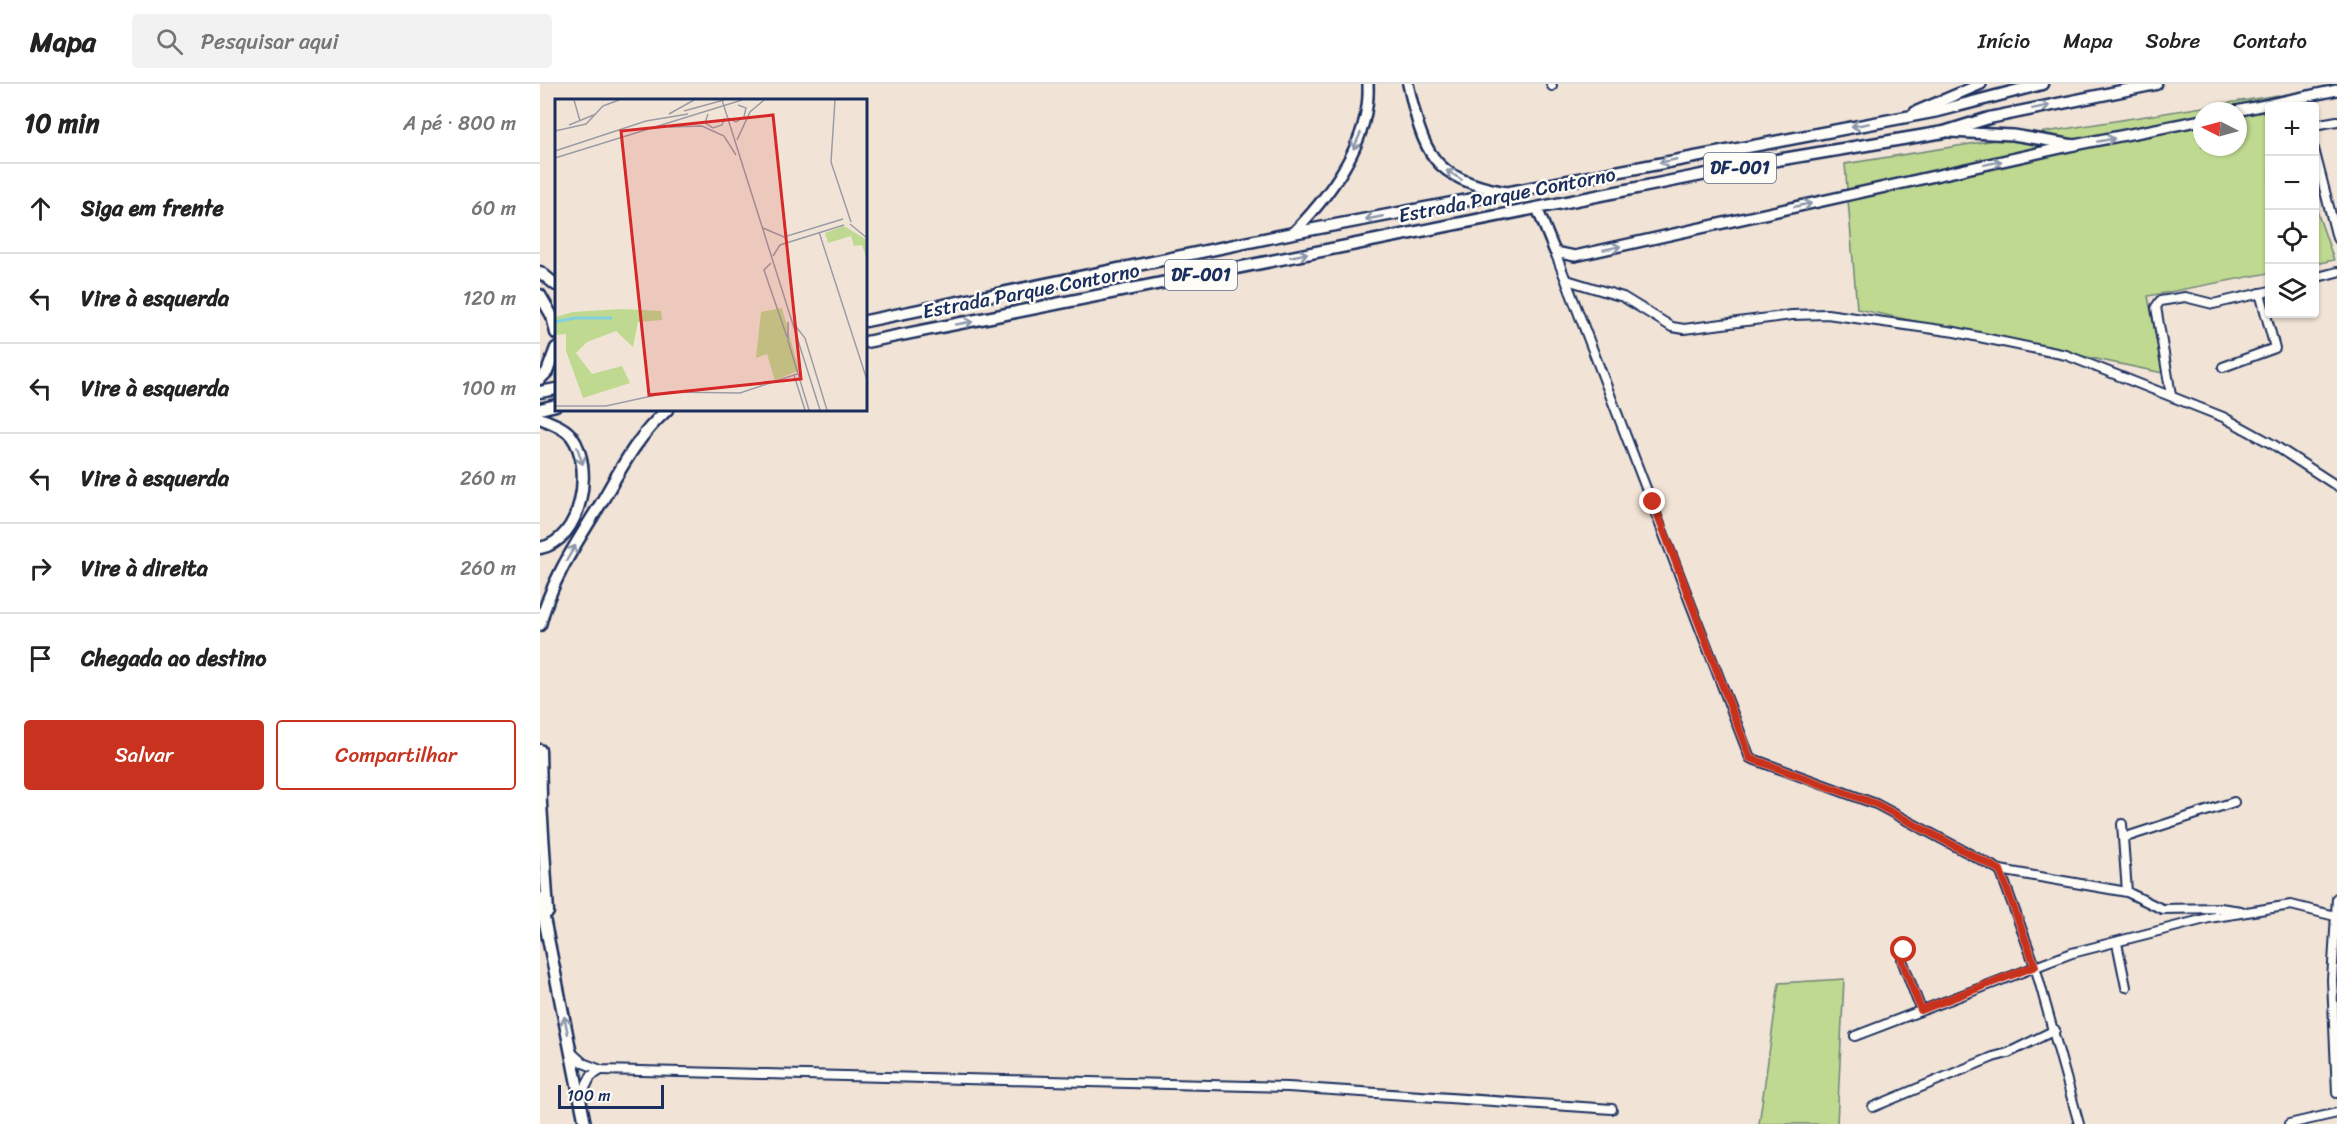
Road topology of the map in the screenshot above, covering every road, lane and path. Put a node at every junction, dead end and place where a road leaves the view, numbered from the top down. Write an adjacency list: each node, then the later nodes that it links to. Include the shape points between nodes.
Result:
1 (1368, 84): 21 (main road, one-way to 21, via 1367,116 1348,159 1329,191)
2 (1408, 84): 19 (main road, one-way to 2, via 1462,180 1438,164 1419,130)
3 (1981, 84): 10 (main road)
4 (2042, 84): 10 (highway, Estrada Parque Contorno / DF-001)
5 (2156, 84): 14 (highway, Estrada Parque Contorno / DF-001, one-way to 5, via 1989,118)
6 (2337, 90): 7 (main road)
7 (2299, 96): 8 (street); 9 (main road)
8 (2301, 102)
9 (2247, 108)
10 (1896, 118): 15 (highway, Estrada Parque Contorno / DF-001, one-way to 15)
11 (2337, 121): 13 (street)
12 (2193, 122): 16 (main road, one-way to 12)
13 (2319, 124)
14 (1944, 132): 16 (main road, via 2013,135); 18 (highway, Estrada Parque Contorno / DF-001)
15 (1774, 140): 18 (highway, via 1790,147); 19 (highway, Estrada Parque Contorno / DF-001, one-way to 19)
16 (2074, 145): 24 (main road, one-way to 16, via 1575,256)
17 (2316, 156): 22 (street)
18 (1777, 160): 20 (highway, Estrada Parque Contorno / DF-001)
19 (1509, 192): 21 (highway, Estrada Parque Contorno / DF-001, one-way to 21)
20 (1537, 208): 24 (main road); 25 (highway, Estrada Parque Contorno / DF-001, one-way to 20)
21 (1293, 233): 23 (highway, Estrada Parque Contorno / DF-001)
22 (2337, 238)
23 (1261, 241): 25 (highway, via 1260,252); 34 (highway, Estrada Parque Contorno / DF-001)
24 (1555, 252): 29 (street)
25 (1265, 262): 36 (highway, Estrada Parque Contorno / DF-001, one-way to 25)
26 (540, 272): 30 (highway)
27 (2337, 272): 28 (street)
28 (2319, 277)
29 (1567, 280): 42 (street, via 1623,297 1672,327 1827,314 1955,332 2044,350); 55 (street, via 1750,758 1876,804)
30 (555, 284)
31 (2265, 292): 32 (street)
32 (2260, 293): 38 (street, via 2275,348); 42 (street, via 2214,304 2185,297 2160,301 2156,307)
33 (540, 295): 35 (highway)
34 (867, 321)
35 (555, 329)
36 (867, 342)
37 (555, 351): 39 (highway)
38 (2223, 367)
39 (540, 379)
40 (555, 389): 41 (highway)
41 (540, 392)
42 (2171, 395): 47 (street, via 2223,417)
43 (555, 405): 44 (highway)
44 (540, 409)
45 (666, 411): 49 (highway, one-way to 45, via 560,570 644,430)
46 (540, 418): 48 (highway, one-way to 48, via 572,436 581,453 584,479 580,502 567,530 557,541)
47 (2337, 486)
48 (540, 548)
49 (540, 625)
50 (540, 750): 51 (highway)
51 (541, 792): 63 (highway)
52 (2234, 802): 54 (street)
53 (2122, 824): 54 (street)
54 (2123, 838): 56 (street)
55 (2000, 870): 56 (street); 65 (street)
56 (2127, 892): 59 (street, via 2162,909)
57 (540, 898): 63 (highway)
58 (2337, 898): 60 (street)
59 (2241, 911): 60 (street, via 2292,905); 62 (street)
60 (2334, 916): 61 (street)
61 (2335, 931): 66 (street)
62 (2117, 943): 65 (street); 67 (street)
63 (550, 948): 72 (highway, one-way to 63)
64 (1904, 950): 68 (street, via 1902,960)
65 (2035, 966): 68 (street); 69 (street)
66 (2335, 980): 71 (street)
67 (2126, 987)
68 (1921, 1010): 70 (street)
69 (2055, 1030): 76 (street); 80 (street)
70 (1855, 1036)
71 (2335, 1052): 74 (street)
72 (572, 1053): 73 (street); 75 (highway)
73 (601, 1070): 75 (street, via 591,1076); 77 (street, via 1277,1086)
74 (2337, 1093)
75 (581, 1096): 79 (highway)
76 (1873, 1107)
77 (1612, 1109)
78 (2337, 1113): 81 (street)
79 (585, 1124)
80 (2079, 1124)
81 (2289, 1124)

